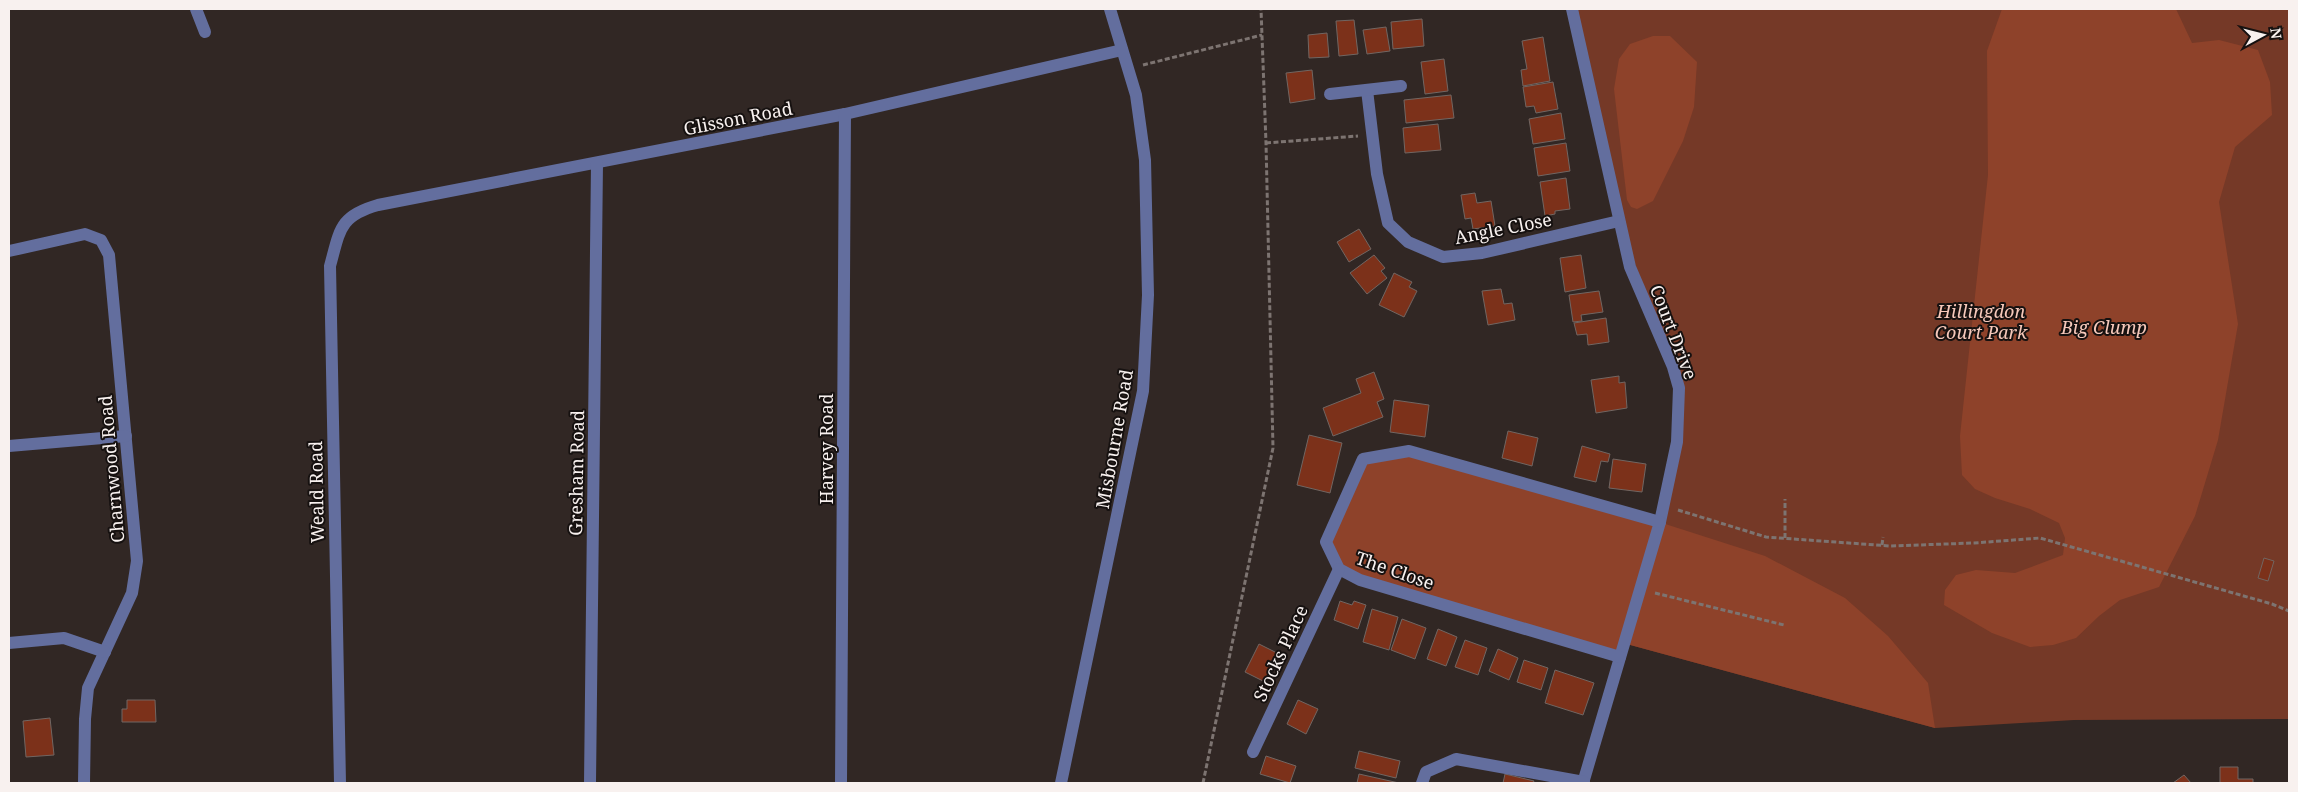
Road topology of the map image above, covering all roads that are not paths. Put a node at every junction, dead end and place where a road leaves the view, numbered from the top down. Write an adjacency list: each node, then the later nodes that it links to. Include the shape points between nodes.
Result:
1 (196, 9): 4 (street)
2 (1110, 9): 5 (street, Misbourne Road)
3 (1572, 9): 12 (street, Court Drive)
4 (204, 32)
5 (1122, 50): 9 (street, Glisson Road); 26 (street, Misbourne Road, via 1136,95 1145,160 1148,295 1143,390)
6 (1402, 86): 7 (street)
7 (1367, 90): 8 (street); 12 (street, Angle Close, via 1377,174 1388,223 1408,242 1443,257 1482,253)
8 (1330, 94)
9 (845, 114): 10 (street, Glisson Road); 25 (street, Harvey Road)
10 (597, 163): 11 (street, Glisson Road); 24 (street, Gresham Road)
11 (359, 210): 23 (street, Weald Road, via 341,226 330,266)
12 (1619, 221): 16 (street, Court Drive, via 1630,267 1679,388 1677,442)
13 (9, 251): 14 (street, Charnwood Road, via 85,234 101,240 109,255)
14 (126, 436): 15 (street); 19 (street, Charnwood Road, via 137,561 132,593)
15 (9, 446)
16 (1660, 522): 17 (street, The Close, via 1409,451 1363,459 1326,542); 20 (street, Court Drive)
17 (1339, 569): 20 (street, The Close, via 1360,580); 21 (street, Stocks Place)
18 (9, 643): 19 (street, via 64,638)
19 (105, 652): 22 (street, Charnwood Road, via 88,688)
20 (1620, 657): 28 (street, Court Drive)
21 (1254, 752)
22 (84, 783)
23 (340, 783)
24 (590, 783)
25 (841, 783)
26 (1061, 783)
27 (1422, 783): 28 (street, via 1426,772 1456,759)
28 (1584, 783)

